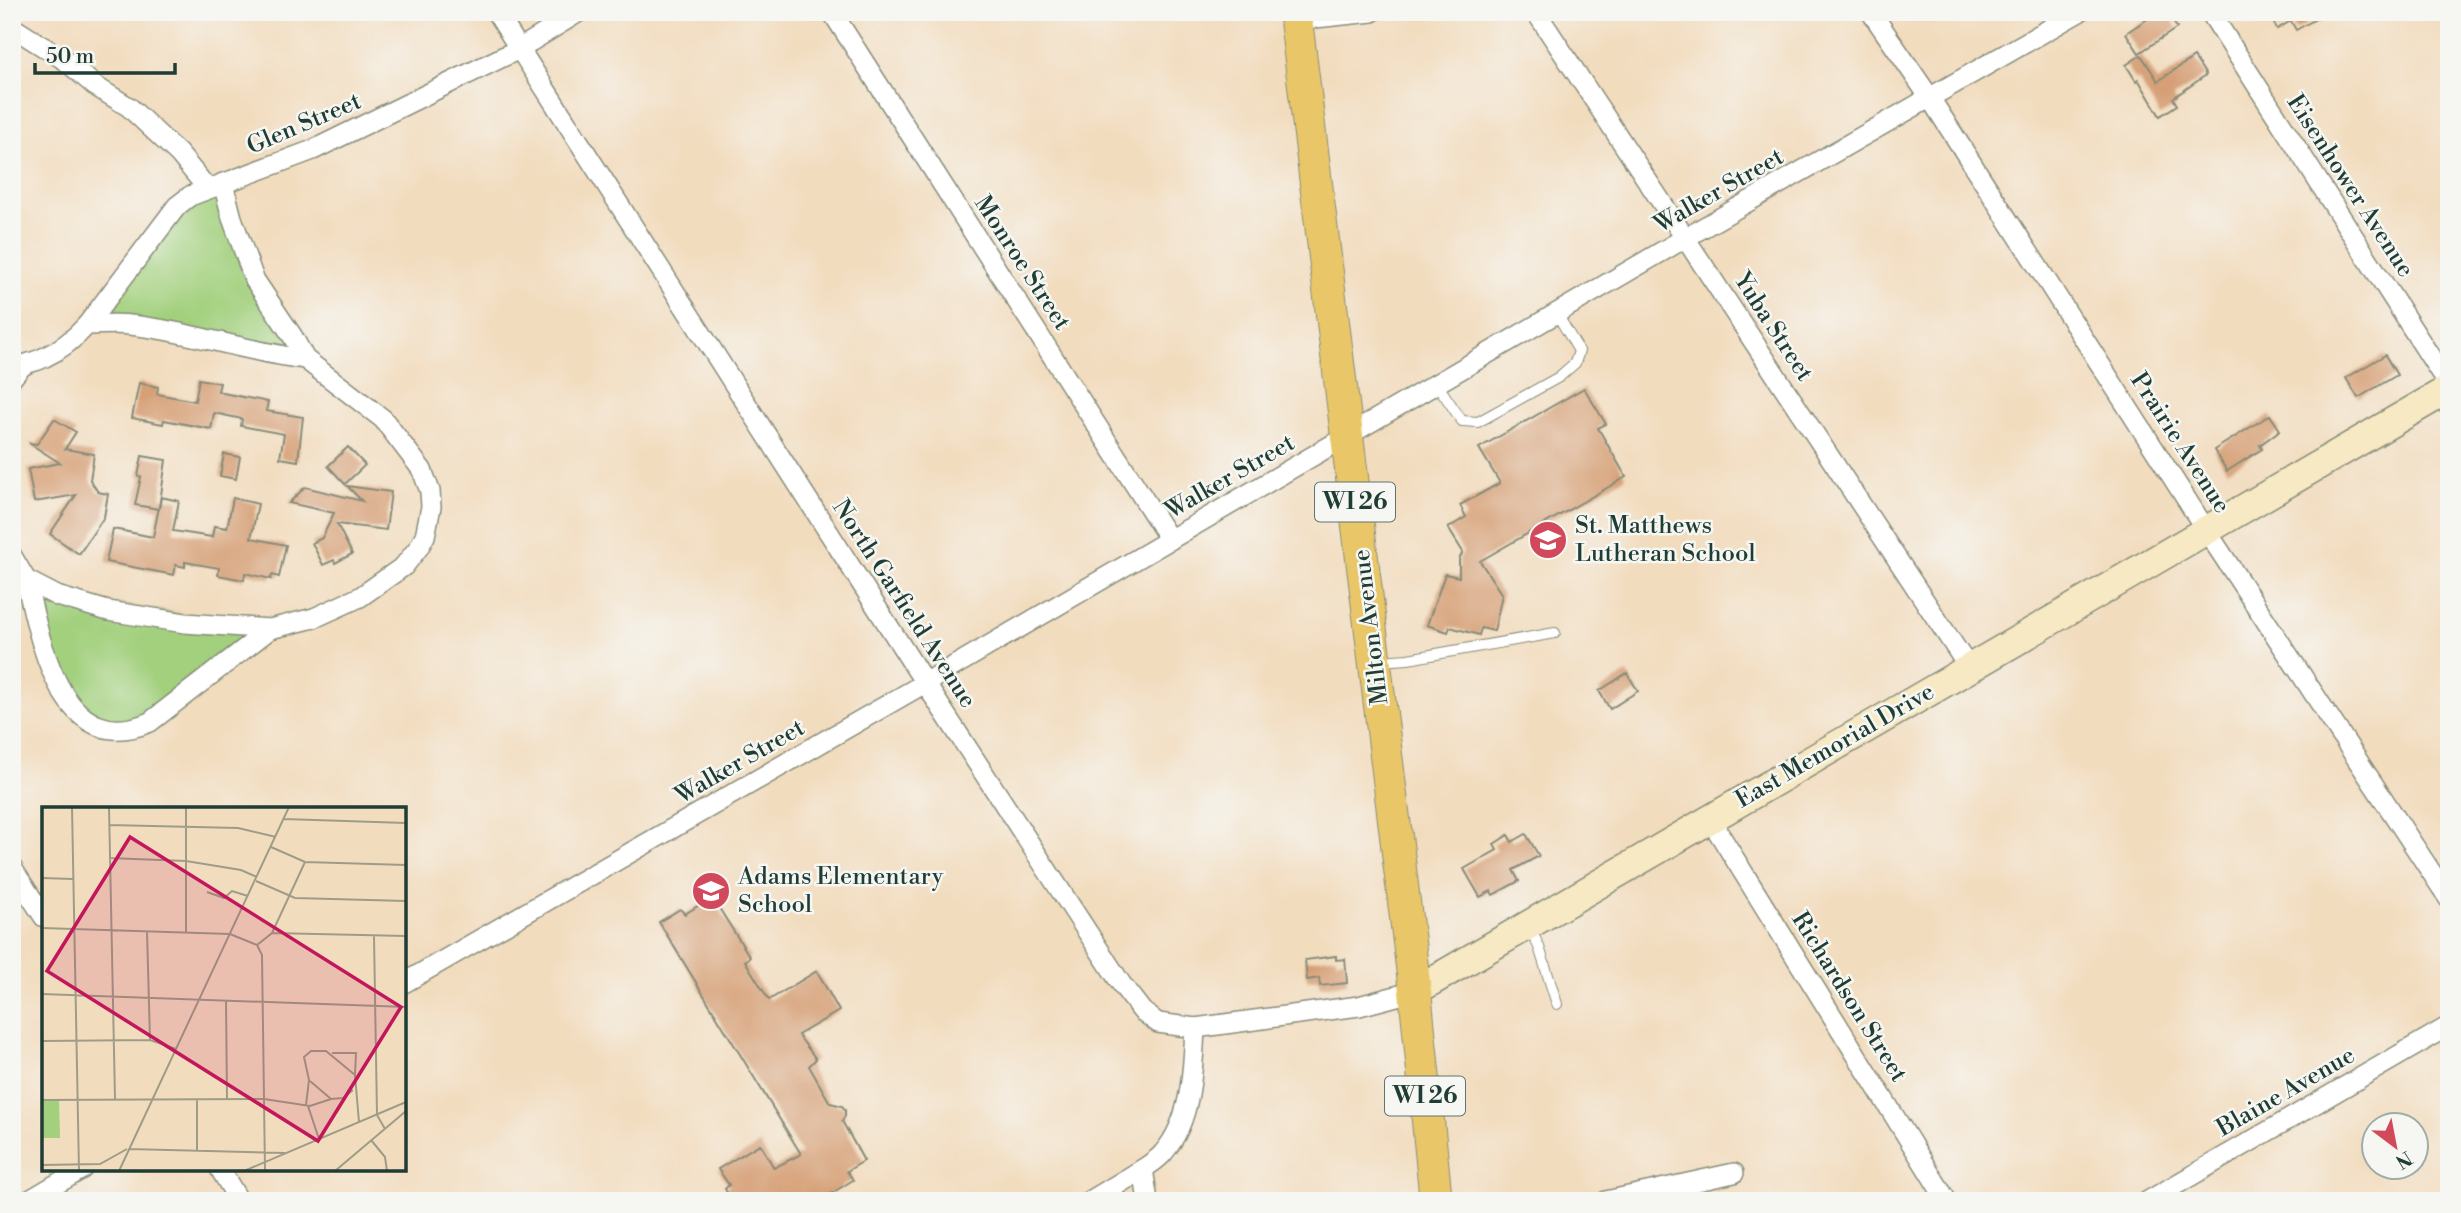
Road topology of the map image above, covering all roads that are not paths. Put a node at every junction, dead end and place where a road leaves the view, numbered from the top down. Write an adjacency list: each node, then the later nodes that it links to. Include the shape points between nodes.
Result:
1 (496, 12): 11 (street, North Garfield Avenue)
2 (579, 12): 11 (street, Glen Street)
3 (832, 12): 23 (street, Monroe Street)
4 (1372, 12): 9 (street)
5 (1536, 12): 14 (street, Yuba Street)
6 (1871, 12): 12 (street, Prairie Avenue)
7 (2079, 12): 12 (street, Walker Street)
8 (2210, 12): 20 (street, Eisenhower Avenue)
9 (1296, 16): 21 (main road, Milton Avenue / WI 26)
10 (12, 27): 13 (street, via 129,107)
11 (519, 49): 13 (street, Glen Street, via 313,150); 30 (street, North Garfield Avenue)
12 (1930, 98): 14 (street, Walker Street); 22 (street, Prairie Avenue)
13 (215, 185): 16 (street, Glen Street, via 177,206); 17 (street, via 254,279)
14 (1685, 238): 15 (street, Walker Street); 29 (street, Yuba Street)
15 (1558, 314): 19 (street, Walker Street); 19 (lane, via 1579,351 1575,363 1559,376 1478,422 1462,421)
16 (87, 325): 17 (street, via 129,325); 18 (street, Glen Street, via 43,359)
17 (305, 359): 26 (street, via 383,419 398,436 428,481 430,514 413,557 390,577 339,608)
18 (16, 368)
19 (1437, 384): 21 (street, Walker Street)
20 (2449, 388): 22 (main road, East Memorial Drive)
21 (1348, 437): 23 (street, Walker Street); 28 (main road, Milton Avenue / WI 26)
22 (2206, 530): 29 (main road, East Memorial Drive); 33 (street, Prairie Avenue)
23 (1170, 540): 30 (street, Walker Street)
24 (12, 556): 25 (street)
25 (26, 580): 26 (street, via 57,596 108,611 185,624); 26 (street, via 51,670 79,715 105,728 137,728 150,722)
26 (270, 629)
27 (1555, 633): 28 (lane)
28 (1375, 662): 37 (main road, Milton Avenue / WI 26)
29 (1969, 668): 31 (main road, East Memorial Drive)
30 (925, 683): 36 (street, Walker Street); 40 (street, North Garfield Avenue, via 1142,1011 1158,1023)
31 (1710, 819): 35 (main road, East Memorial Drive); 51 (street, Richardson Street)
32 (12, 868): 34 (street)
33 (2449, 899)
34 (42, 913)
35 (1529, 925): 37 (main road, East Memorial Drive); 38 (lane)
36 (406, 982)
37 (1415, 991): 40 (street, East Memorial Drive, via 1359,1006); 49 (main road, Milton Avenue / WI 26)
38 (1557, 1004)
39 (2449, 1026): 52 (street, Blaine Avenue)
40 (1195, 1028): 41 (street, via 1184,1116 1163,1154)
41 (1143, 1169): 47 (street); 48 (street)
42 (79, 1171): 45 (street)
43 (221, 1171): 46 (street)
44 (1734, 1173): 50 (street)
45 (28, 1201)
46 (239, 1201)
47 (1090, 1201)
48 (1147, 1201)
49 (1436, 1201)
50 (1606, 1201)
51 (1947, 1201)
52 (2148, 1201)

